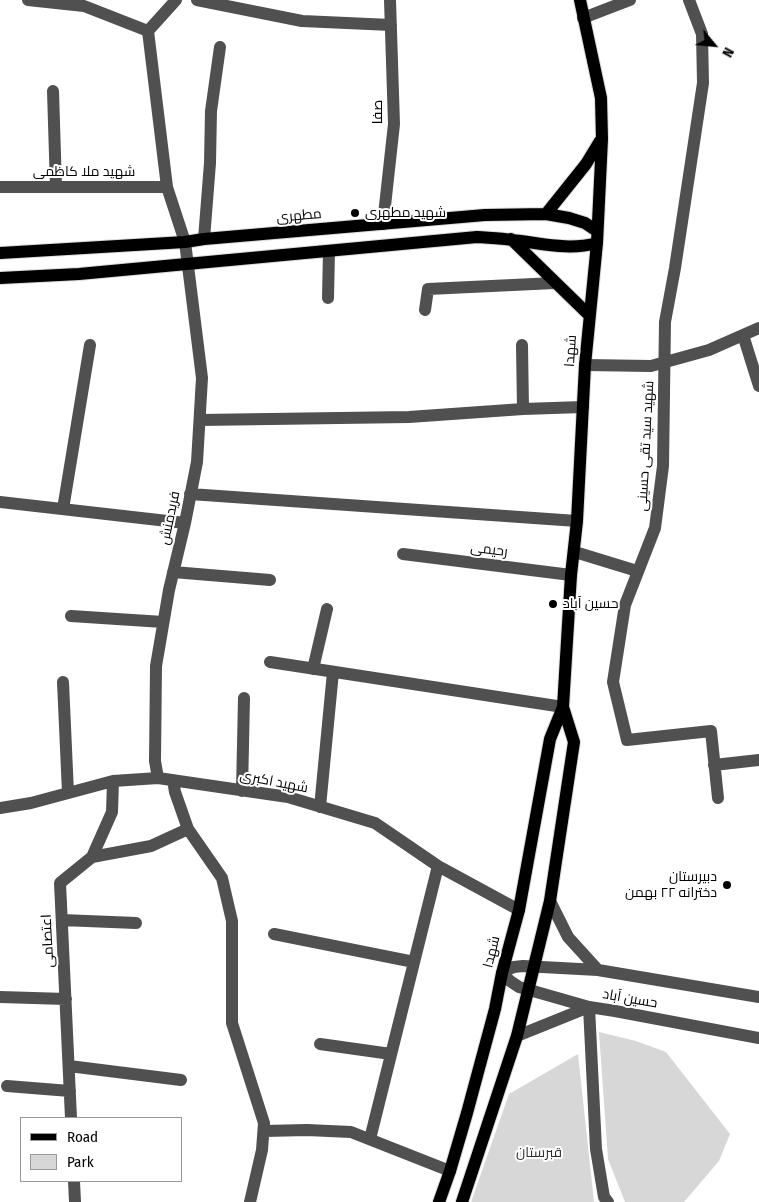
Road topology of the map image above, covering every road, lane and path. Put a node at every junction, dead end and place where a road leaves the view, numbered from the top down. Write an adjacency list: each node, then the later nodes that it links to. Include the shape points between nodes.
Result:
1 (28, 0): 11 (street, via 84,6)
2 (176, 0): 11 (street)
3 (197, 0): 8 (street)
4 (390, 0): 10 (street, صفا)
5 (580, 0): 9 (main road, شهدا)
6 (630, 0): 9 (street)
7 (689, 0): 36 (street, شهید سید تقی حسینی, via 702,34 703,83 665,322)
8 (248, 5): 10 (street, via 302,21)
9 (584, 18): 14 (main road, شهدا, via 601,98)
10 (391, 25): 19 (street, صفا, via 394,124)
11 (148, 31): 17 (street, فریدمنش)
12 (220, 47): 21 (street, via 211,111)
13 (53, 91): 16 (street)
14 (602, 139): 18 (main road); 20 (main road, شهدا)
15 (0, 187): 16 (street, شهید ملا کاظمی)
16 (56, 187): 17 (street, شهید ملا کاظمی)
17 (167, 187): 23 (street, فریدمنش)
18 (546, 214): 19 (main road, مطهری); 20 (main road, مطهری, via 585,223)
19 (383, 224): 21 (main road, مطهری)
20 (597, 237): 22 (main road, via 584,247); 31 (main road, شهدا)
21 (204, 239): 23 (main road, مطهری)
22 (510, 239): 24 (main road, via 477,237); 28 (main road)
23 (185, 242): 25 (main road, مطهری); 26 (street, فریدمنش)
24 (329, 251): 26 (main road); 29 (street)
25 (0, 253)
26 (188, 263): 27 (main road); 41 (street, فریدمنش, via 202,378)
27 (0, 278)
28 (555, 283): 30 (street, via 428,289); 31 (main road)
29 (328, 298)
30 (426, 310)
31 (589, 315): 37 (main road, شهدا)
32 (759, 328): 33 (street)
33 (743, 335): 36 (street, via 709,350); 38 (street)
34 (90, 345): 44 (street)
35 (522, 345): 40 (street)
36 (666, 362): 37 (street, via 651,366); 49 (street, شهید سید تقی حسینی, via 662,466 655,528)
37 (585, 365): 39 (main road, شهدا)
38 (759, 386)
39 (583, 407): 40 (street); 45 (main road, شهدا)
40 (523, 409): 41 (street, via 409,417)
41 (200, 420): 42 (street, فریدمنش)
42 (190, 494): 45 (street); 46 (street, فریدمنش)
43 (0, 502): 44 (street)
44 (63, 509): 46 (street)
45 (577, 521): 47 (main road, شهدا)
46 (185, 523): 50 (street, فریدمنش)
47 (574, 552): 49 (street); 51 (main road, شهدا)
48 (403, 554): 51 (street, رحیمی)
49 (637, 571): 63 (street, شهید سید تقی حسینی, via 625,605 613,682 627,740 711,731)
50 (173, 572): 52 (street); 55 (street, فریدمنش)
51 (571, 575): 61 (main road, شهدا)
52 (270, 580)
53 (327, 609): 57 (street)
54 (71, 616): 55 (street)
55 (163, 622): 64 (street, فریدمنش, via 156,666 155,761)
56 (270, 662): 57 (street)
57 (313, 669): 58 (street)
58 (333, 672): 61 (street); 70 (street)
59 (63, 682): 68 (street)
60 (244, 698): 67 (street)
61 (563, 707): 75 (main road, شهدا, via 574,742); 76 (main road, شهدا, via 550,739)
62 (759, 760): 63 (street)
63 (714, 765): 69 (street, شهید سید تقی حسینی)
64 (158, 778): 65 (street, شهید اکبری); 66 (street, شهید اکبری)
65 (173, 780): 67 (street, شهید اکبری); 72 (street)
66 (113, 781): 68 (street, شهید اکبری); 73 (street, اعتصامی, via 112,812)
67 (242, 791): 70 (street, شهید اکبری, via 288,797)
68 (68, 793): 71 (street, شهید اکبری)
69 (718, 798)
70 (320, 807): 74 (street, شهید اکبری, via 375,823)
71 (0, 808)
72 (188, 829): 73 (street, via 151,846); 98 (street, via 222,878 232,921 232,1022 264,1123)
73 (92, 857): 77 (street, اعتصامی, via 60,882)
74 (438, 866): 76 (street, شهید اکبری); 80 (street)
75 (550, 901): 81 (main road, شهدا); 82 (street, via 568,937)
76 (519, 910): 83 (main road, شهدا)
77 (62, 920): 78 (street); 87 (street, اعتصامی)
78 (136, 923)
79 (274, 934): 80 (street)
80 (414, 962): 92 (street)
81 (535, 968): 82 (street, حسین آباد); 83 (street, حسین آباد, via 514,967); 84 (main road, شهدا)
82 (598, 970): 86 (street, حسین آباد)
83 (503, 972): 84 (street, حسین آباد, via 510,981); 100 (main road, شهدا, via 496,1010)
84 (529, 991): 88 (street, حسین آباد); 89 (main road, شهدا)
85 (0, 997): 87 (street)
86 (759, 997)
87 (66, 999): 93 (street, اعتصامی)
88 (589, 1007): 89 (street); 90 (street, حسین آباد); 106 (street, via 596,1149 604,1197)
89 (517, 1036): 105 (main road, شهدا)
90 (759, 1038)
91 (320, 1044): 92 (street)
92 (391, 1054): 99 (street)
93 (69, 1066): 94 (street); 96 (street, اعتصامی)
94 (181, 1080)
95 (7, 1086): 96 (street)
96 (70, 1090): 97 (street, اعتصامی)
97 (71, 1117)
98 (264, 1132): 99 (street, via 351,1132); 103 (street)
99 (370, 1139): 100 (street)
100 (450, 1171): 104 (main road, شهدا)
101 (74, 1182): 102 (street)
102 (75, 1202)
103 (250, 1202)
104 (439, 1202)
105 (462, 1202)
106 (608, 1202)

